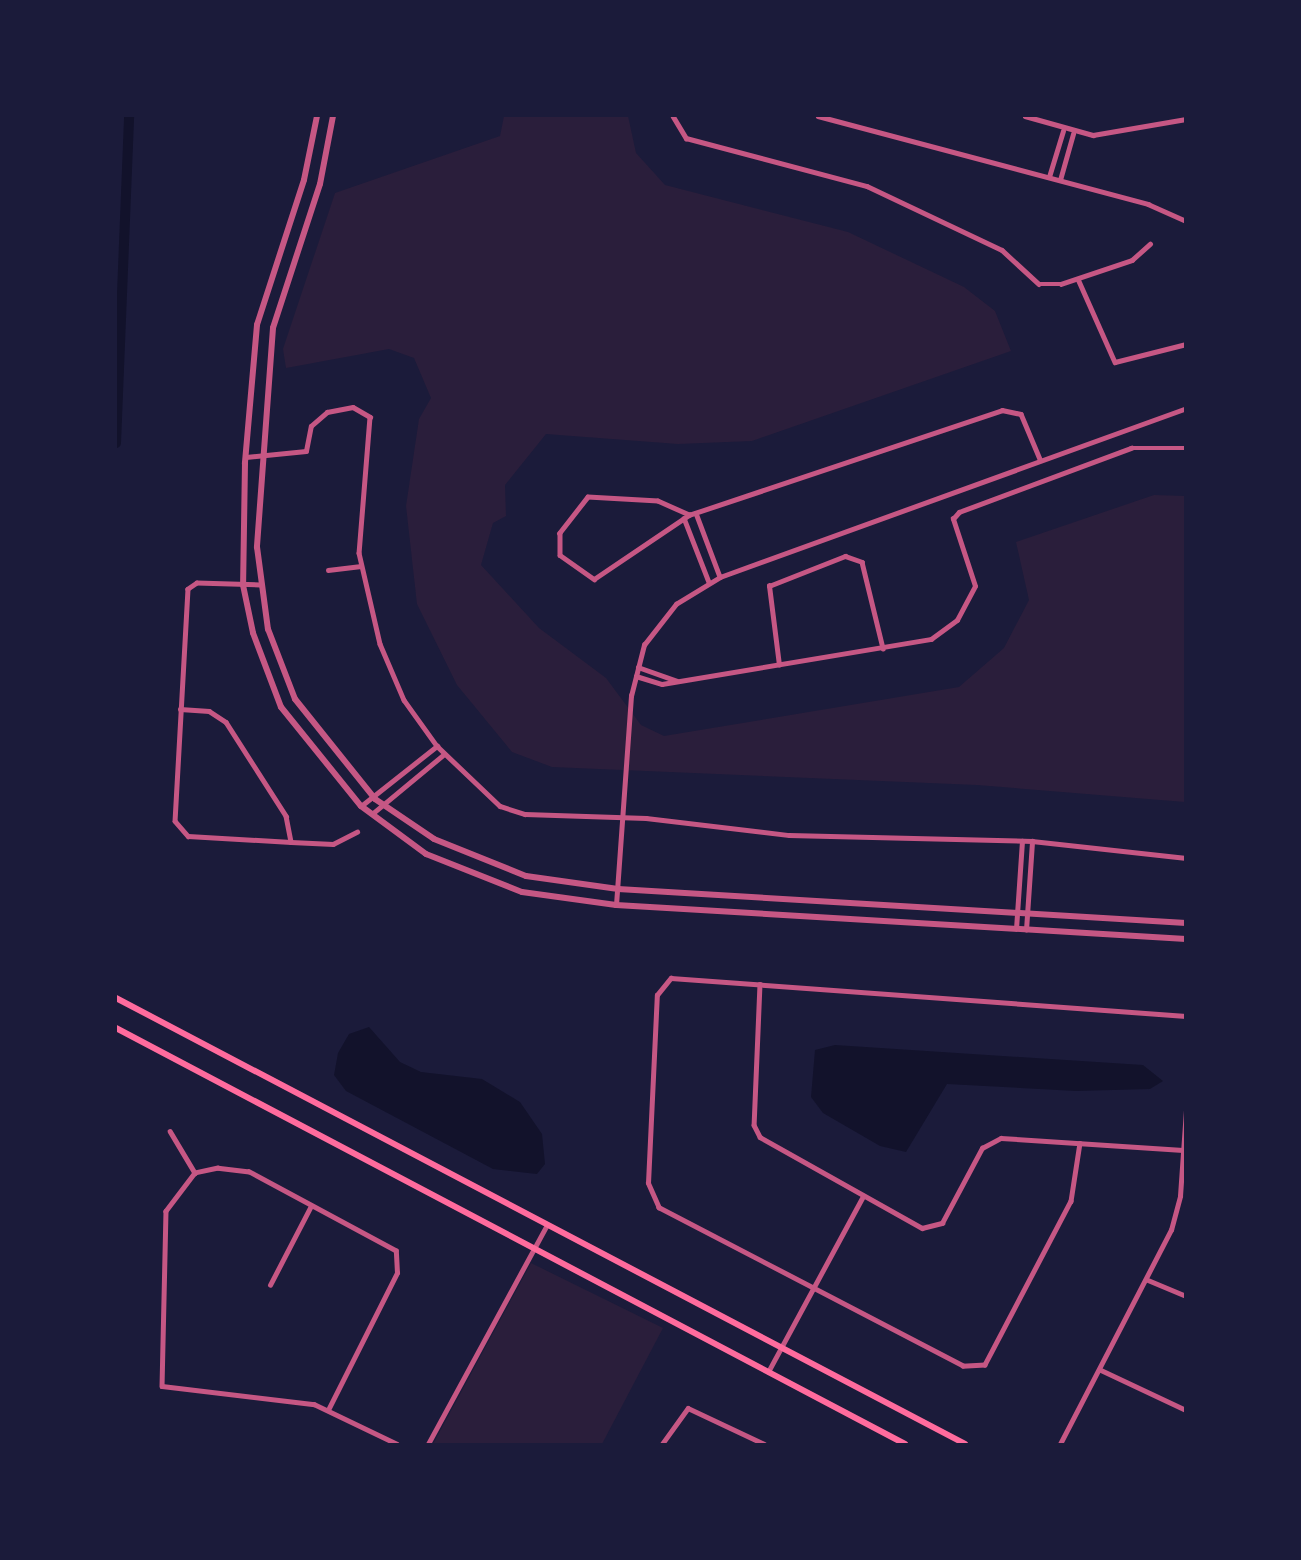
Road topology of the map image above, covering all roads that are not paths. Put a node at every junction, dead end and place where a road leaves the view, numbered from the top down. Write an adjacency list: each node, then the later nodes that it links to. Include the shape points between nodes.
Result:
1 (317, 116): 17 (street, via 304,180 257,325)
2 (333, 116): 18 (street, via 320,184 273,328)
3 (673, 116): 13 (street, via 686,138 867,186 1002,250 1039,284)
4 (818, 116): 9 (street)
5 (1025, 116): 7 (street)
6 (1185, 119): 8 (street)
7 (1063, 131): 8 (street); 9 (street)
8 (1073, 134): 10 (street)
9 (1049, 177): 10 (street)
10 (1060, 180): 11 (street, via 1148,204)
11 (1185, 221)
12 (1150, 244): 13 (street, via 1132,260)
13 (1078, 279): 14 (street, via 1115,362)
14 (1185, 345)
15 (1185, 408): 19 (street)
16 (1185, 447): 28 (street, via 1131,449 959,512 953,519 975,586 966,608 931,639)
17 (245, 457): 18 (street); 26 (street)
18 (261, 457): 22 (street, via 306,451 311,426 327,412 364,410 371,427 359,505); 27 (street)
19 (1040, 459): 20 (street, via 1021,414 1002,410); 24 (street)
20 (696, 513): 21 (street); 24 (street)
21 (686, 517): 21 (street, via 594,579 560,555 560,533 588,497 657,501); 25 (street)
22 (361, 566): 23 (street); 34 (street, via 380,644 404,701)
23 (328, 570)
24 (720, 578): 25 (street)
25 (709, 582): 30 (street, via 658,623)
26 (243, 585): 27 (street); 33 (street, via 197,583 188,589); 38 (street, via 253,633 281,706)
27 (260, 585): 36 (street, via 268,629 295,699)
28 (883, 648): 29 (street); 29 (street, via 862,562 845,556 769,586)
29 (779, 665): 32 (street)
30 (638, 667): 31 (street); 32 (street)
31 (636, 676): 32 (street, via 662,684); 40 (street)
32 (678, 681)
33 (180, 709): 44 (street, via 209,711 226,722 286,816); 44 (street, via 178,829 188,836)
34 (437, 746): 35 (street); 36 (street)
35 (444, 755): 37 (street); 40 (street, via 500,806 525,814)
36 (373, 796): 37 (street); 38 (street)
37 (383, 805): 39 (street); 46 (street, via 477,860 526,876)
38 (361, 806): 39 (street)
39 (371, 814): 47 (street, via 426,853 471,875 522,892)
40 (623, 818): 42 (street, via 848,840); 46 (street)
41 (357, 832): 44 (street, via 333,844)
42 (1023, 841): 43 (street); 48 (street)
43 (1032, 841): 45 (street); 49 (street)
44 (291, 842)
45 (1185, 858)
46 (618, 888): 47 (street); 48 (street)
47 (617, 905): 51 (street)
48 (1017, 913): 49 (street); 51 (street)
49 (1027, 914): 50 (street); 52 (street)
50 (1185, 923)
51 (1016, 929): 52 (street)
52 (1026, 930): 53 (street)
53 (1185, 939)
54 (760, 984): 56 (street); 63 (street, via 754,1125 760,1137); 69 (street, via 671,978 662,984 652,1199)
55 (116, 998): 65 (main road)
56 (1185, 1016)
57 (116, 1028): 66 (main road)
58 (1185, 1110): 61 (street)
59 (170, 1131): 62 (street)
60 (1080, 1143): 61 (street); 63 (street, via 991,1141 933,1228); 69 (street, via 1070,1201 985,1365 974,1368)
61 (1183, 1150): 67 (street, via 1180,1196)
62 (195, 1173): 64 (street, via 241,1170); 74 (street, via 166,1211 162,1386)
63 (862, 1198): 69 (street)
64 (311, 1206): 68 (street); 74 (street, via 390,1246 399,1258 397,1273)
65 (547, 1225): 66 (street); 71 (main road)
66 (530, 1249): 73 (main road); 77 (street)
67 (1148, 1280): 70 (street); 72 (street)
68 (270, 1285)
69 (812, 1289): 71 (street)
70 (1185, 1296)
71 (781, 1347): 73 (street); 81 (main road)
72 (1101, 1370): 75 (street); 82 (street)
73 (768, 1372): 80 (main road)
74 (329, 1408): 76 (street)
75 (1185, 1410)
76 (397, 1444)
77 (428, 1444)
78 (662, 1444): 79 (street, via 688,1408)
79 (764, 1444)
80 (905, 1444)
81 (965, 1444)
82 (1060, 1444)

